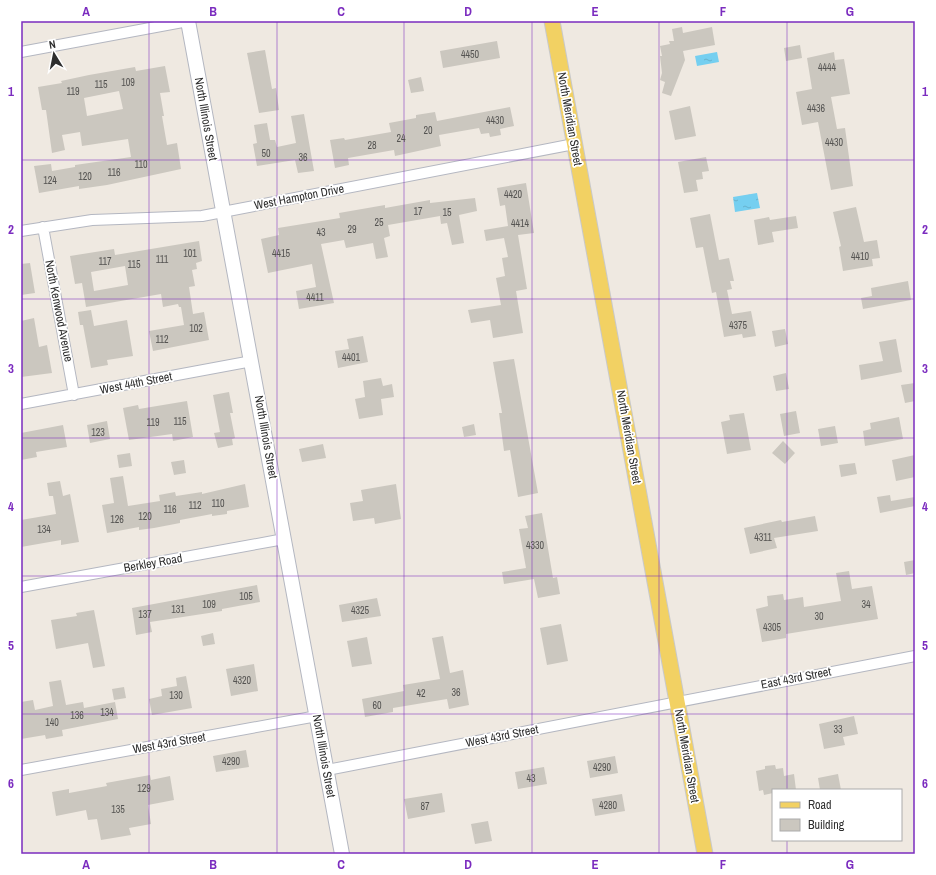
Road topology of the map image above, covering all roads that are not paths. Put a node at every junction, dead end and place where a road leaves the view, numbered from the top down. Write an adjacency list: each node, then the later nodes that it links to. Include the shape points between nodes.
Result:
1 (188, 21): 3 (street); 5 (street, North Illinois Street)
2 (552, 21): 4 (main road, North Meridian Street)
3 (21, 52)
4 (574, 144): 5 (street, West Hampton Drive); 14 (main road, North Meridian Street)
5 (224, 211): 6 (street, West Hampton Drive, via 186,218 92,220); 8 (street, North Illinois Street)
6 (43, 227): 7 (street, West Hampton Drive); 9 (street, North Kenwood Avenue)
7 (21, 231)
8 (252, 361): 9 (street, West 44th Street); 11 (street, North Illinois Street)
9 (74, 394): 10 (street, West 44th Street)
10 (21, 404)
11 (284, 539): 12 (street, Berkley Road); 15 (street, North Illinois Street)
12 (21, 587)
13 (915, 656): 14 (street, East 43rd Street)
14 (677, 701): 17 (street, West 43rd Street); 19 (main road, North Meridian Street)
15 (317, 716): 16 (street, West 43rd Street); 17 (street, North Illinois Street)
16 (21, 770)
17 (327, 770): 18 (street, North Illinois Street)
18 (342, 854)
19 (705, 854)

